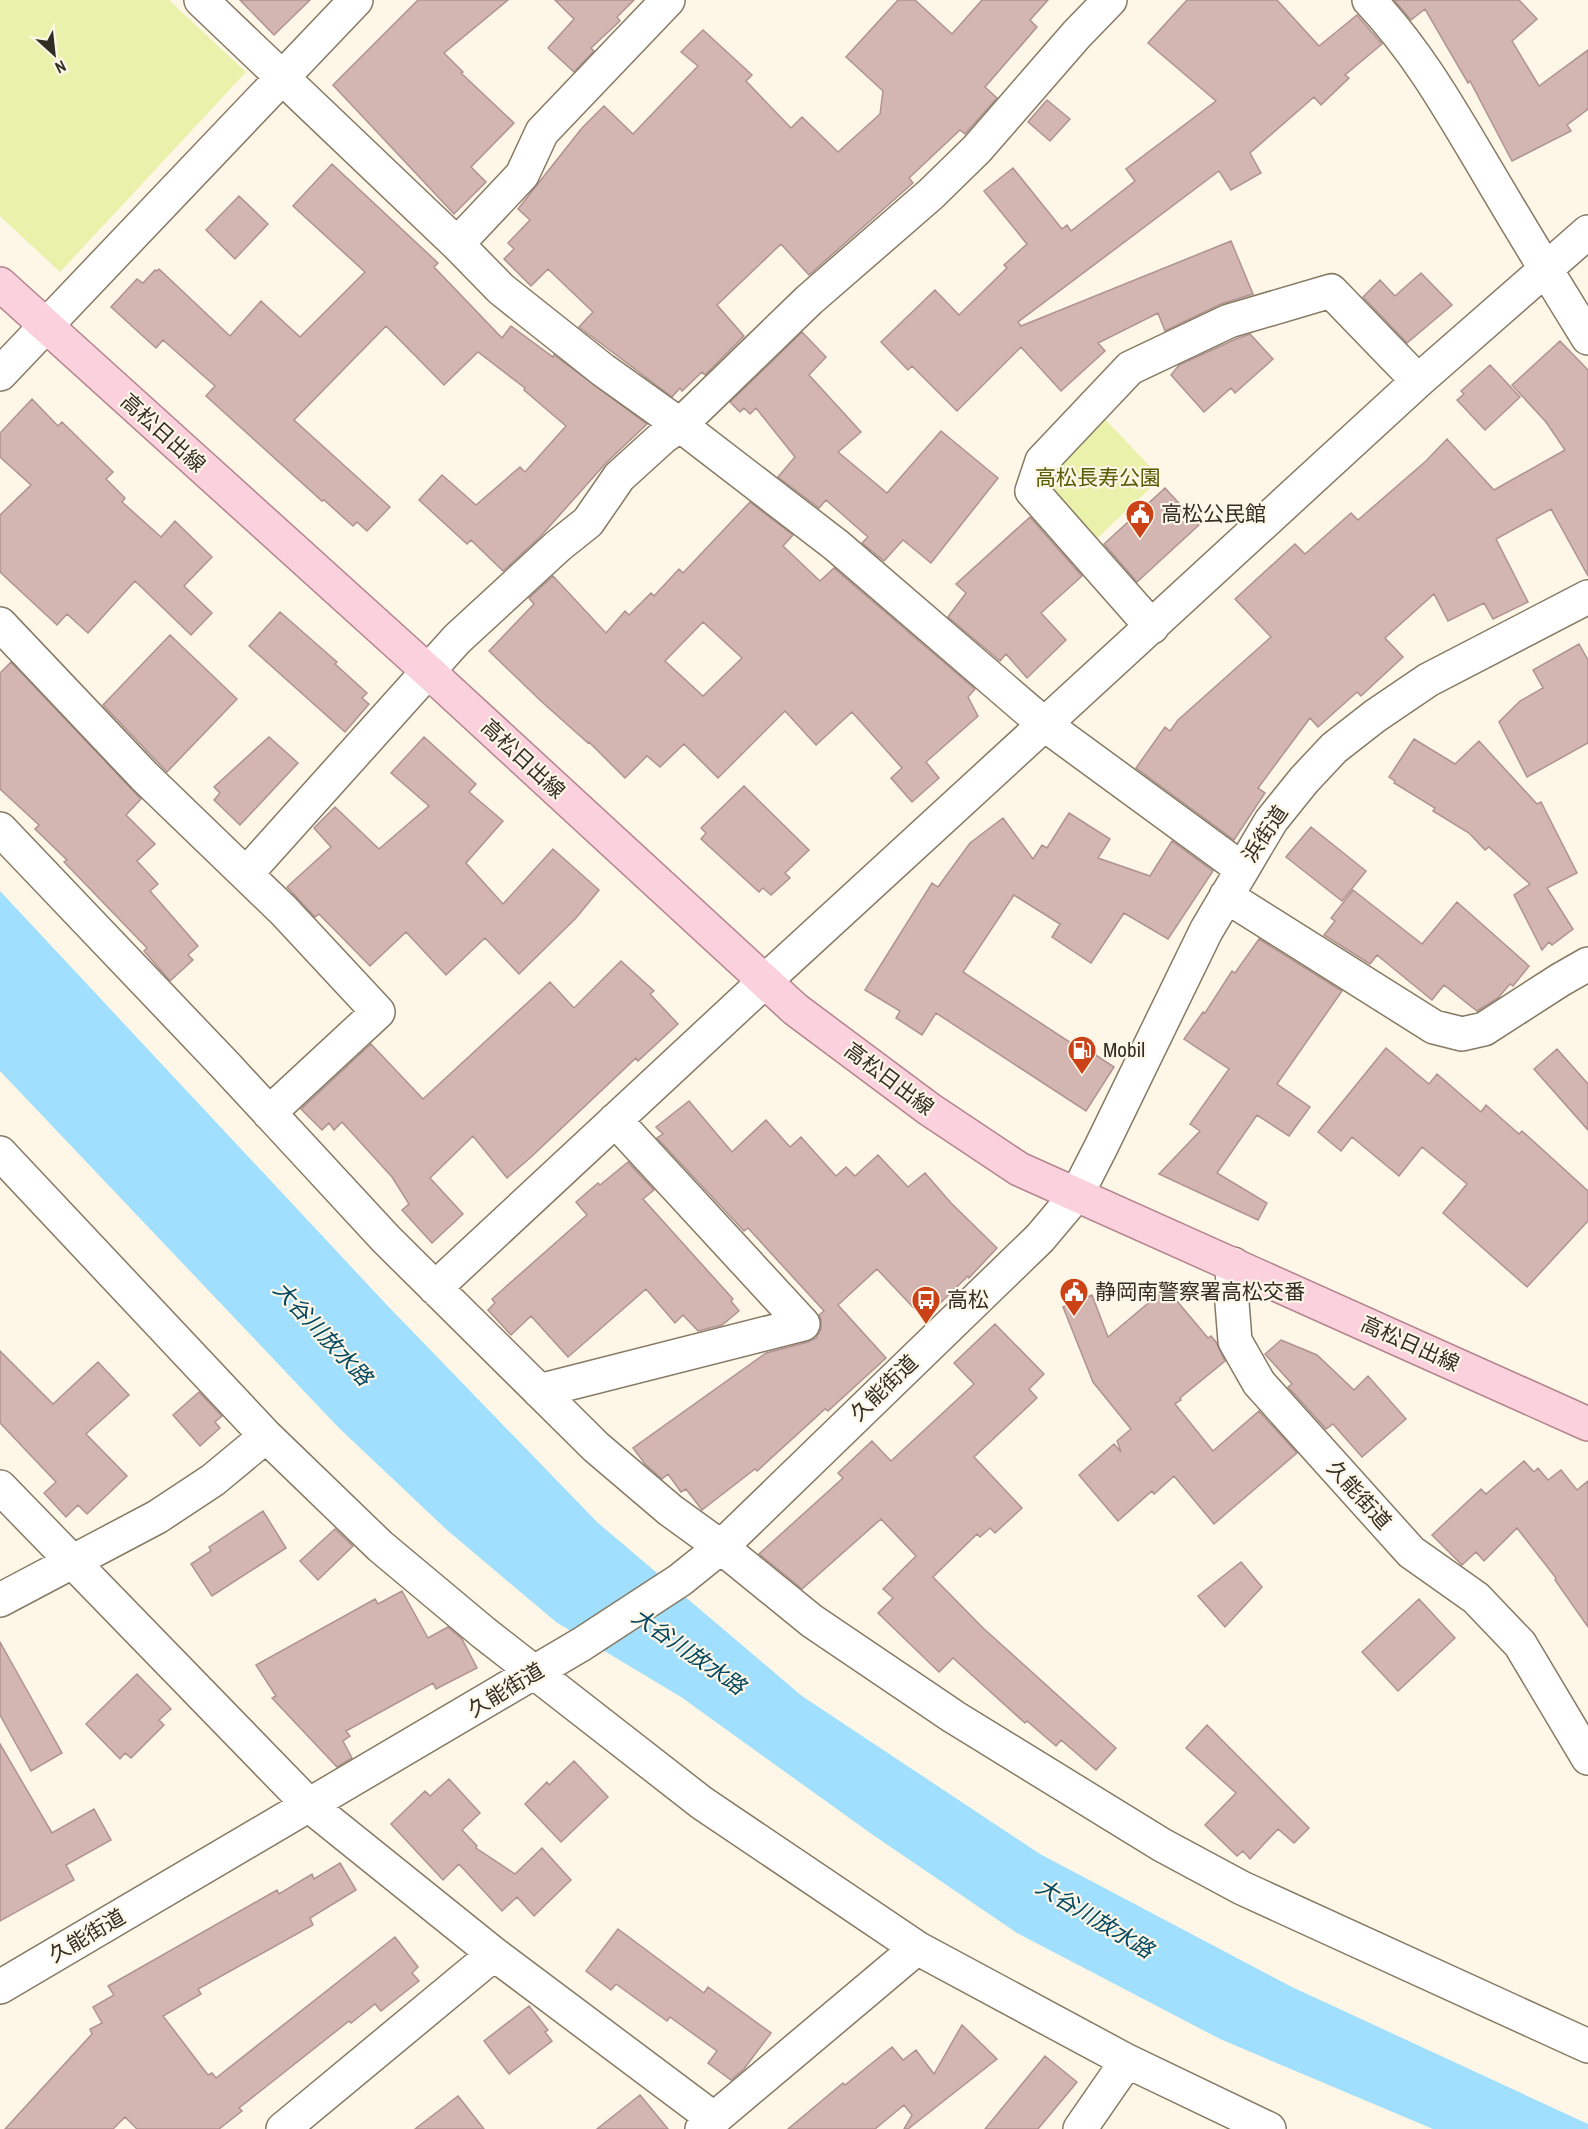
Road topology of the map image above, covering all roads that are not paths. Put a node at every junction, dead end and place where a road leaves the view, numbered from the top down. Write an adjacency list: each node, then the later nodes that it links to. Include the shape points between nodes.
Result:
1 (201, 0): 6 (street)
2 (356, 0): 6 (street)
3 (668, 0): 8 (street, via 542,132 522,175)
4 (1110, 0): 15 (street, via 977,149 809,300)
5 (1369, 0): 9 (street, via 1432,78)
6 (282, 77): 8 (street); 11 (street)
7 (1588, 232): 9 (street)
8 (457, 244): 15 (street, via 501,289)
9 (1544, 268): 12 (street); 14 (street)
10 (0, 284): 11 (main road, 高松日出線)
11 (44, 326): 13 (street); 19 (main road, 高松日出線)
12 (1588, 338)
13 (0, 374)
14 (1418, 381): 18 (street); 18 (street, via 1331,291 1229,321 1130,368 1042,461 1032,491)
15 (680, 425): 19 (street, via 619,477 588,522 457,639); 20 (street, via 836,545)
16 (1586, 604): 23 (street, 浜街道, via 1428,680 1334,748 1271,821)
17 (0, 624): 22 (street, via 144,776)
18 (1152, 627): 20 (street)
19 (429, 672): 22 (street); 25 (main road, 高松日出線)
20 (1044, 724): 23 (street); 25 (street)
21 (0, 828): 26 (street)
22 (246, 874): 26 (street, via 378,1012)
23 (1234, 883): 24 (street, via 1434,1027 1462,1034 1484,1029); 29 (street, 浜街道)
24 (1588, 964)
25 (765, 981): 27 (street); 29 (main road, 高松日出線, via 795,1009 929,1110 1019,1169)
26 (269, 1113): 31 (street)
27 (615, 1120): 31 (street); 32 (street, via 803,1324)
28 (0, 1153): 34 (street)
29 (1077, 1194): 30 (main road); 36 (street, 久能街道, via 1040,1238)
30 (1233, 1264): 33 (main road, 高松日出線); 40 (street, 久能街道, via 1235,1341 1259,1383 1411,1552 1476,1598 1520,1644)
31 (435, 1288): 32 (street)
32 (539, 1391): 36 (street, via 604,1454)
33 (1588, 1424)
34 (266, 1436): 37 (street, via 213,1480 157,1517); 39 (street, via 380,1546)
35 (0, 1487): 37 (street)
36 (721, 1547): 39 (street, 久能街道, via 680,1580); 45 (street, via 812,1621 945,1711 1162,1845 1262,1897)
37 (72, 1562): 38 (street); 41 (street)
38 (0, 1600)
39 (536, 1672): 41 (street, 久能街道); 42 (street, via 702,1803)
40 (1583, 1735)
41 (310, 1806): 43 (street); 44 (street, 久能街道)
42 (917, 1948): 46 (street); 47 (street)
43 (494, 1954): 47 (street); 48 (street)
44 (0, 1987)
45 (1588, 2046)
46 (1126, 2061): 49 (street); 50 (street)
47 (708, 2124)
48 (283, 2129)
49 (1080, 2129)
50 (1269, 2129)

